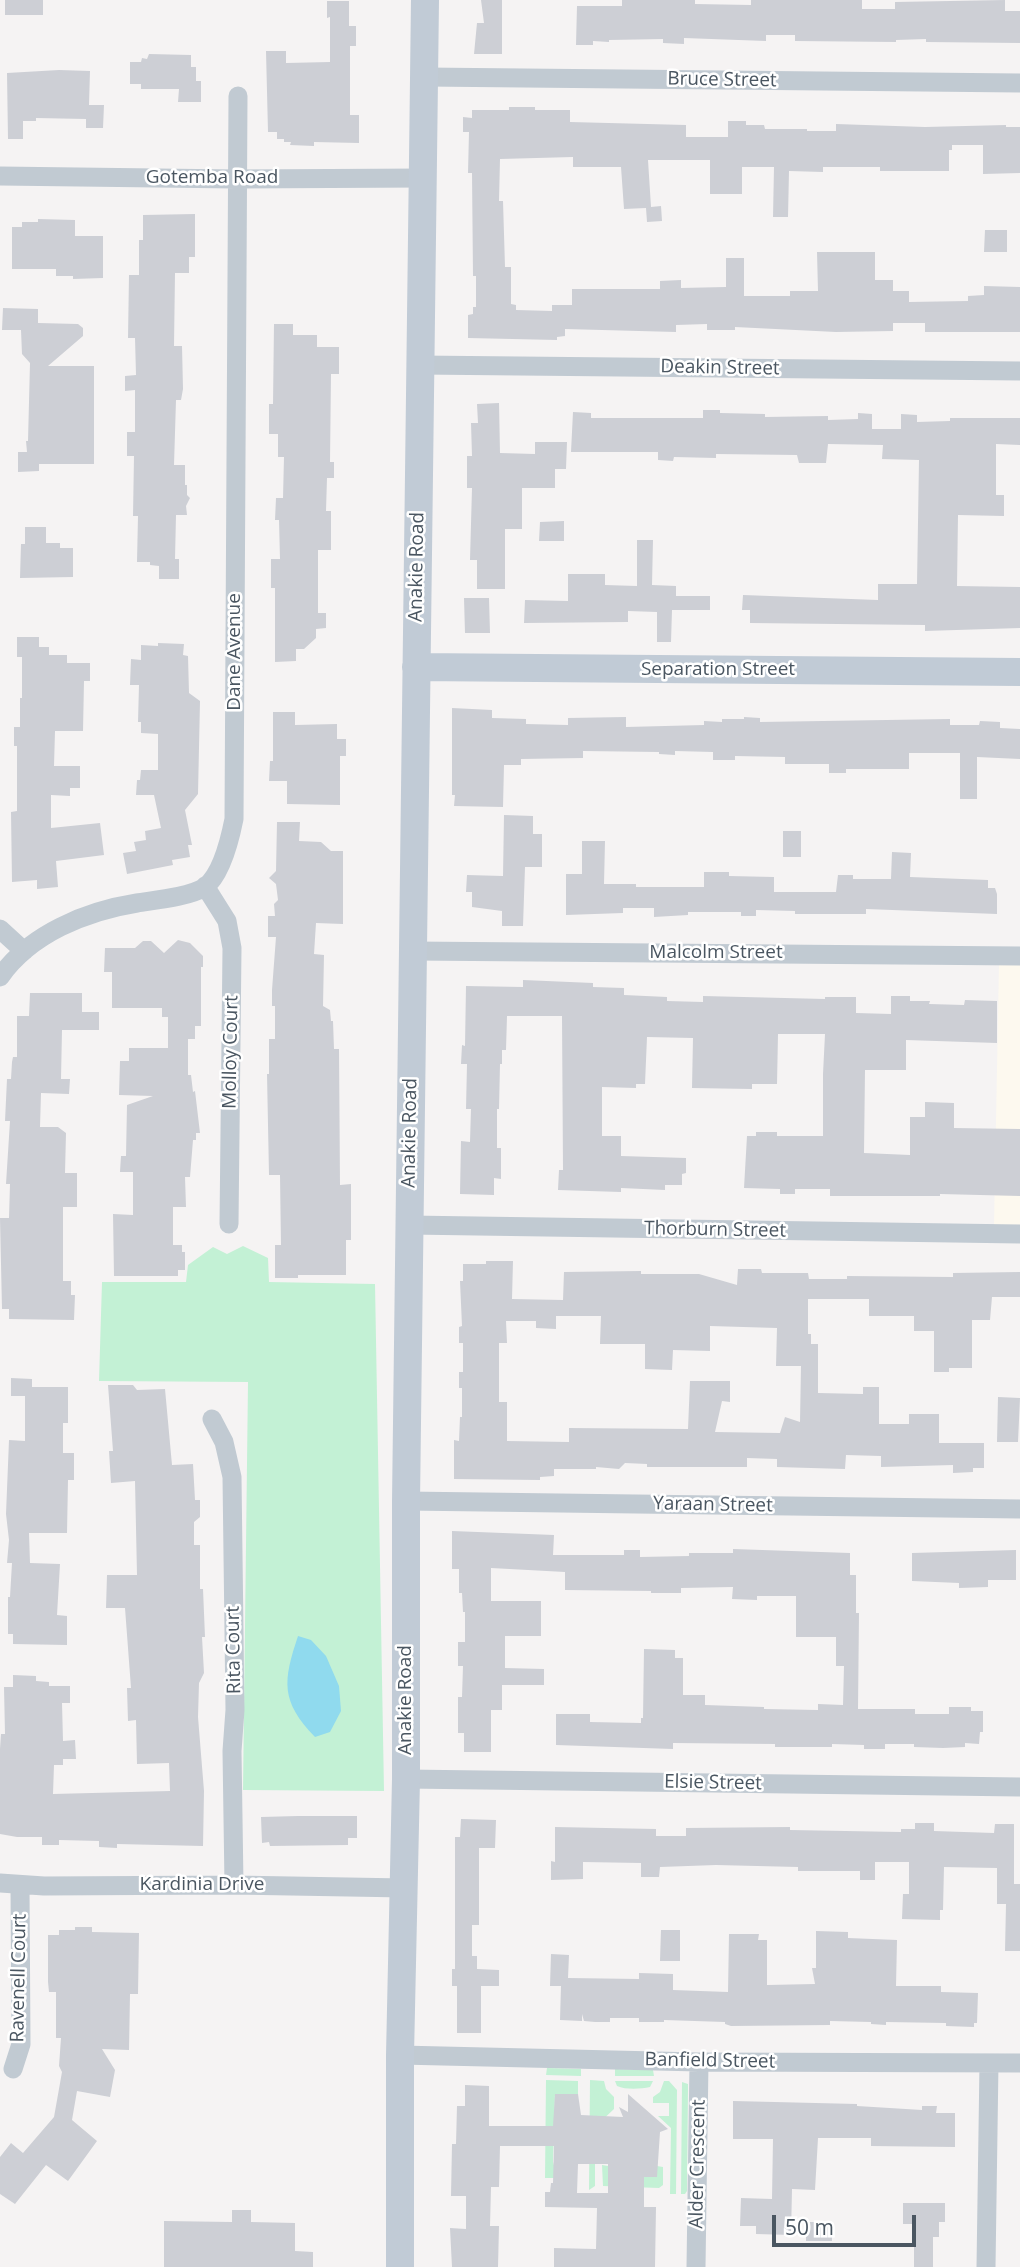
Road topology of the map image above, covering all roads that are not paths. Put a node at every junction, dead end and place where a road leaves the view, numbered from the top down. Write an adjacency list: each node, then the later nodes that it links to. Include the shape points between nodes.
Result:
1 (425, 0): 2 (main road, Anakie Road)
2 (425, 77): 3 (street, Bruce Street); 6 (main road, Anakie Road)
3 (1020, 83)
4 (238, 96): 7 (street, Dane Avenue)
5 (0, 176): 7 (street, Gotemba Road)
6 (424, 178): 7 (street, Gotemba Road); 8 (main road, Anakie Road)
7 (236, 179): 12 (street, Dane Avenue, via 234,819 219,868)
8 (419, 365): 9 (street, Deakin Street); 10 (main road, Anakie Road)
9 (1020, 371)
10 (416, 667): 11 (main road, Separation Street); 15 (main road, Anakie Road)
11 (1020, 672)
12 (205, 886): 14 (street, via 83,918); 18 (street, Molloy Court, via 227,921 232,948)
13 (0, 929): 14 (street)
14 (23, 951): 17 (street)
15 (412, 951): 16 (street, Malcolm Street); 19 (main road, Anakie Road)
16 (1020, 956)
17 (0, 977)
18 (229, 1224)
19 (409, 1226): 20 (street, Thorburn Street); 22 (main road, Anakie Road)
20 (1020, 1234)
21 (212, 1419): 28 (street, Rita Court, via 224,1442 232,1477)
22 (406, 1501): 23 (street, Yaraan Street); 24 (main road, Anakie Road)
23 (1020, 1509)
24 (406, 1779): 25 (street, Elsie Street); 29 (main road, Anakie Road)
25 (1020, 1787)
26 (0, 1883): 27 (street, Kardinia Drive)
27 (20, 1885): 28 (street, Kardinia Drive); 34 (street, Ravenell Court, via 21,2044)
28 (234, 1885): 29 (street, Kardinia Drive)
29 (405, 1888): 30 (main road, Anakie Road)
30 (400, 2055): 31 (street, Banfield Street); 35 (main road, Anakie Road)
31 (699, 2062): 32 (street, Banfield Street); 36 (street, Alder Crescent)
32 (989, 2063): 33 (street, Banfield Street); 37 (street)
33 (1020, 2063)
34 (13, 2069)
35 (400, 2267)
36 (696, 2267)
37 (986, 2267)

